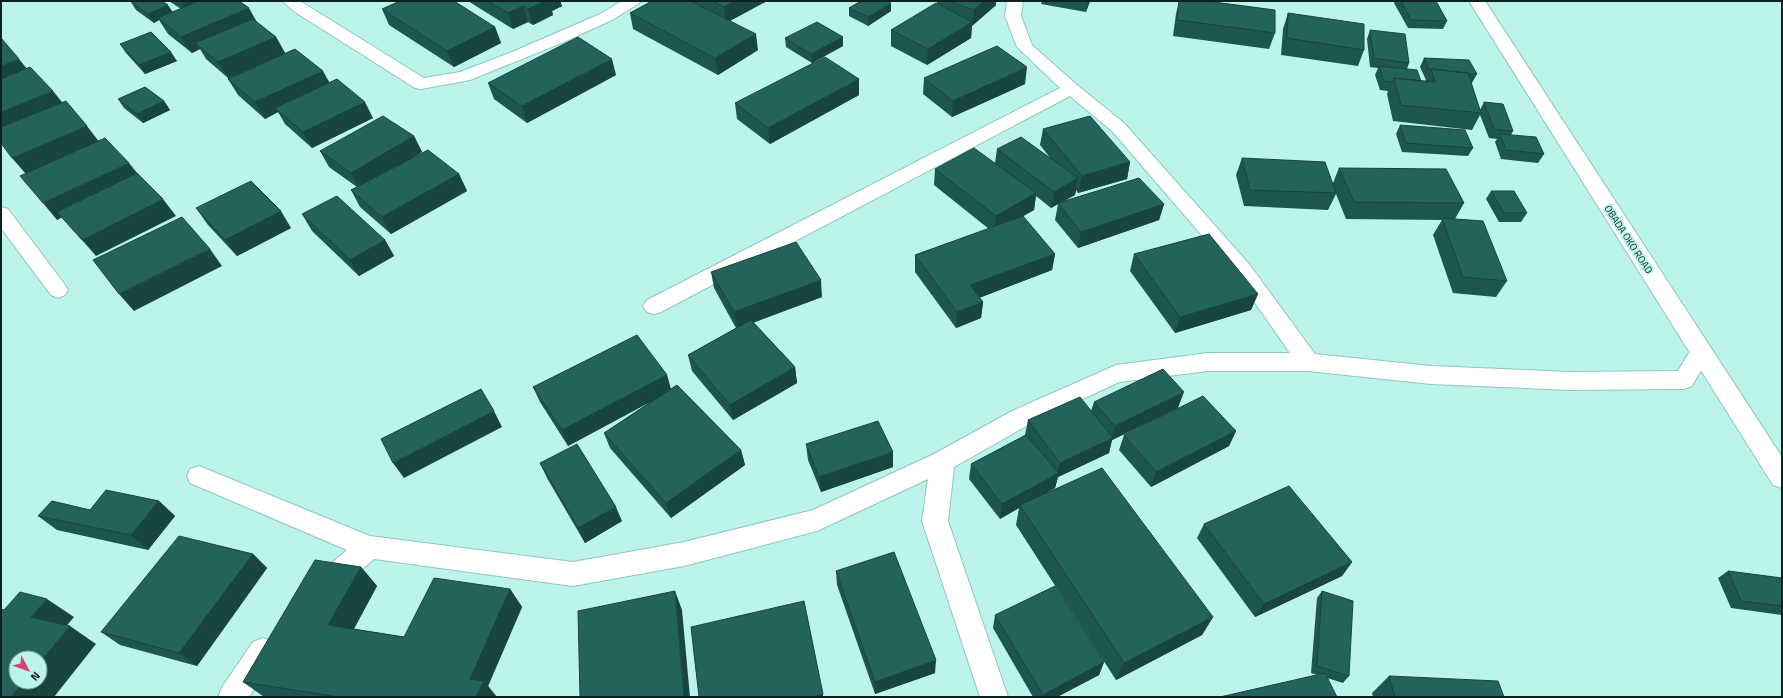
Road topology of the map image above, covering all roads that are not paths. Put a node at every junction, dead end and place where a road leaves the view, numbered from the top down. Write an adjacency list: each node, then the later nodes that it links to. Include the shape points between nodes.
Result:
1 (290, 1): 2 (street, via 422,84 464,76 558,40)
2 (633, 1)
3 (1015, 1): 5 (street, via 1013,16 1025,47)
4 (1477, 1): 9 (street, OBADA OKO ROAD)
5 (1071, 89): 8 (street); 10 (street, via 1118,127 1236,264)
6 (1, 214): 7 (street)
7 (58, 290)
8 (654, 306)
9 (1701, 352): 10 (street, via 1684,380 1570,381 1431,375); 13 (street, OBADA OKO ROAD)
10 (1308, 362): 11 (street, via 1208,362 1116,374 1020,418)
11 (943, 461): 14 (street, via 817,520 684,554 573,574); 18 (street, via 935,521)
12 (199, 476): 14 (street)
13 (1782, 478)
14 (369, 547): 15 (street)
15 (310, 598)
16 (276, 631): 17 (street)
17 (232, 697)
18 (994, 697)

